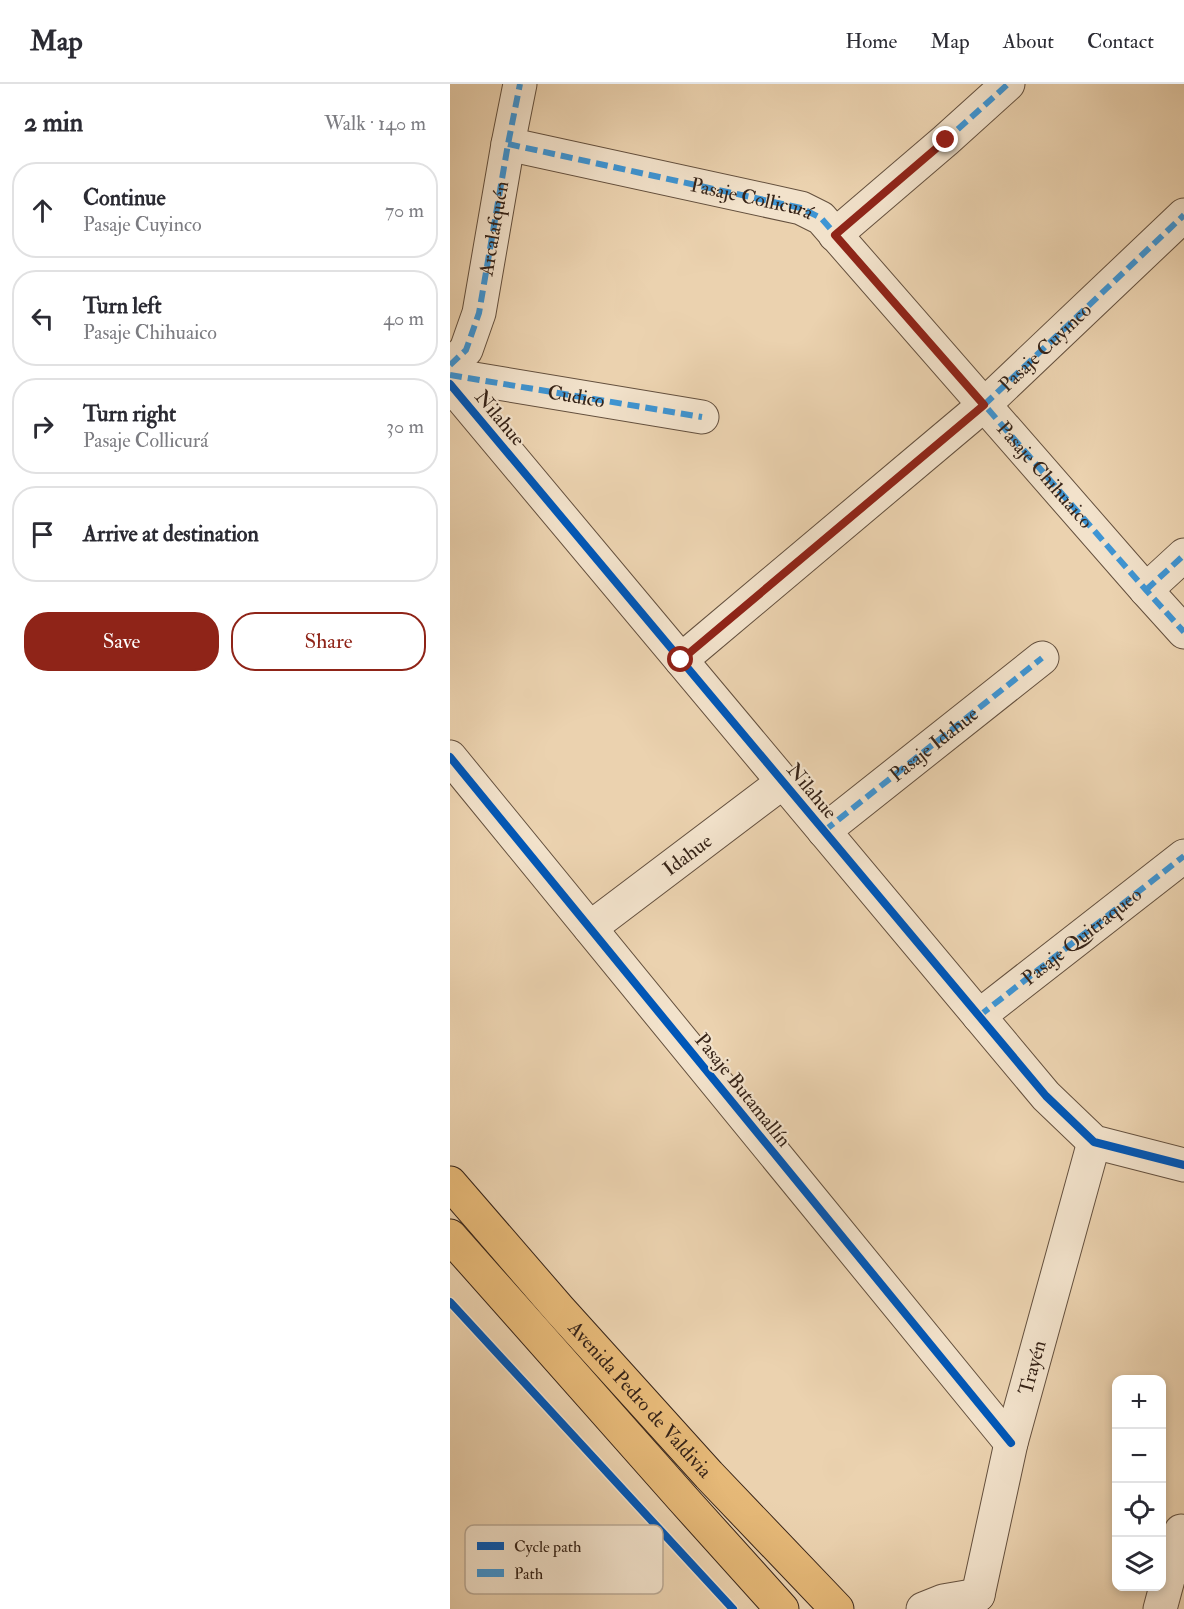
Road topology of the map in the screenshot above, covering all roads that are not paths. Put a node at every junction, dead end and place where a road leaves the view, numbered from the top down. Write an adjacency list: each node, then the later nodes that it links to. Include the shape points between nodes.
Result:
1 (520, 84): 3 (street, Arcalafquén)
2 (1008, 84): 5 (street, Pasaje Collicurá)
3 (507, 144): 5 (street, Pasaje Collicurá, via 801,208 821,218); 6 (street, Arcalafquén, via 479,314 466,350)
4 (1184, 215): 9 (street, Pasaje Cuyinco)
5 (835, 235): 9 (street, Pasaje Chihuaico)
6 (450, 365)
7 (450, 375): 10 (street, Cudico)
8 (450, 384): 15 (street, Nilahue)
9 (984, 405): 12 (street, Pasaje Chihuaico); 15 (street, Pasaje Cuyinco)
10 (702, 417)
11 (1184, 555): 12 (street)
12 (1146, 590): 13 (street, Pasaje Chihuaico)
13 (1184, 632)
14 (1042, 658): 18 (street, Pasaje Idahue)
15 (681, 660): 17 (street, Nilahue)
16 (450, 757): 20 (street, Pasaje Butamallín)
17 (783, 782): 18 (street, Nilahue); 20 (street, Idahue)
18 (824, 831): 21 (street, Nilahue)
19 (1184, 856): 21 (street, Pasaje Quitraqueo)
20 (590, 928): 26 (street, Pasaje Butamallín)
21 (979, 1016): 22 (street, Nilahue, via 1046,1096)
22 (1094, 1142): 23 (street, Nilahue); 26 (street, Trayén)
23 (1184, 1165)
24 (450, 1183): 30 (main road, Avenida Pedro de Valdivia, via 709,1475)
25 (450, 1236): 29 (main road, Avenida Pedro de Valdivia)
26 (1011, 1443): 28 (street, Trayén)
27 (1181, 1532): 32 (street)
28 (984, 1602): 31 (street, Trayén, via 943,1601)
29 (782, 1609)
30 (837, 1609)
31 (923, 1609)
32 (1160, 1609)

